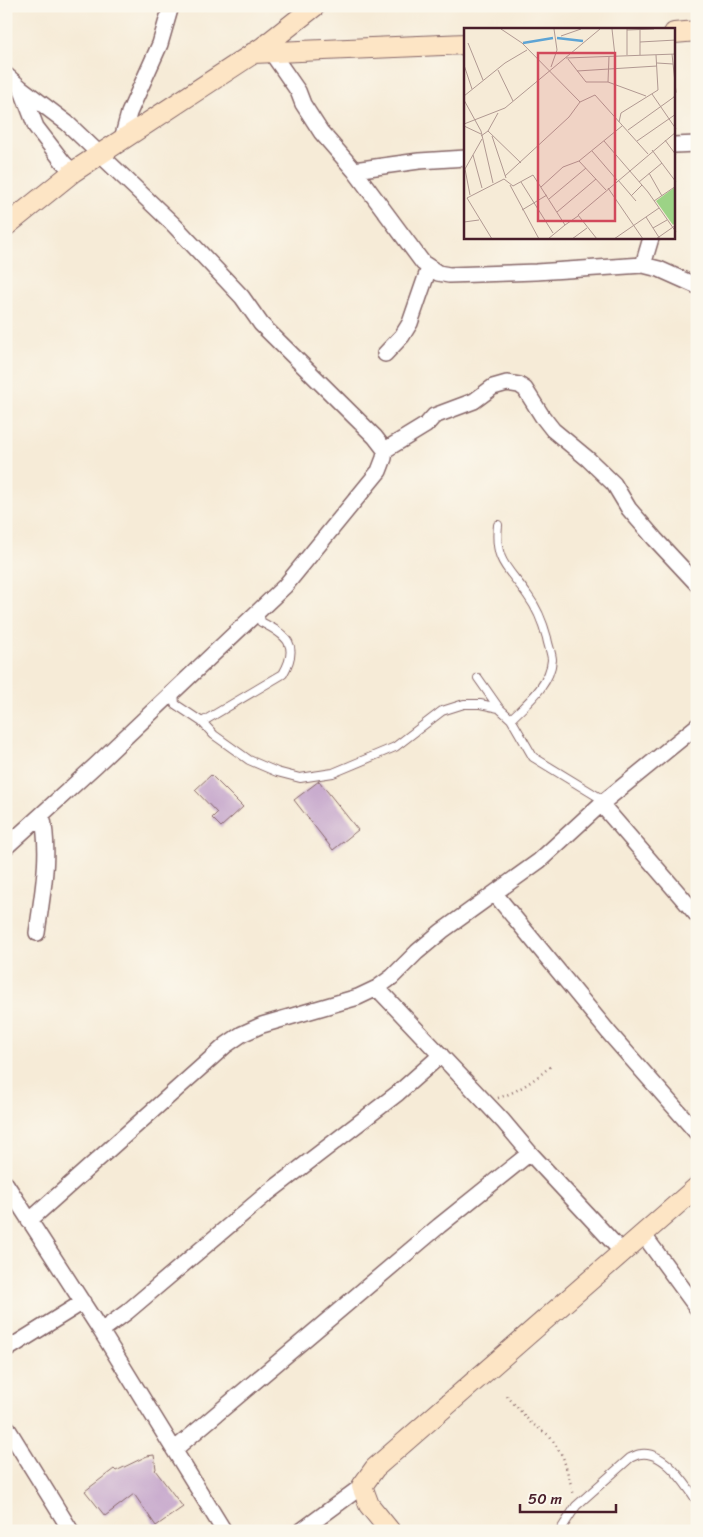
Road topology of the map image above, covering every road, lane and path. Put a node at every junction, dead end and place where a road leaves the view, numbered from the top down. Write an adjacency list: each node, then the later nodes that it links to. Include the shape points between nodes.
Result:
1 (171, 6): 9 (street, via 160,44 129,113)
2 (315, 6): 6 (street)
3 (697, 31): 4 (street)
4 (676, 33)
5 (464, 44): 6 (street)
6 (262, 53): 9 (street); 14 (street, via 298,91 321,132)
7 (6, 75): 8 (street)
8 (20, 88): 12 (street, via 62,118); 15 (street, via 36,127)
9 (122, 139): 12 (street)
10 (697, 144): 11 (street)
11 (676, 145)
12 (101, 154): 15 (street); 22 (street, via 173,224 242,297 261,324)
13 (464, 158): 14 (street)
14 (354, 170): 19 (street)
15 (73, 172): 16 (street)
16 (6, 226)
17 (651, 239): 18 (street)
18 (643, 264): 19 (street, via 449,275); 20 (street)
19 (429, 268): 21 (street, via 410,323)
20 (697, 286)
21 (385, 354)
22 (385, 450): 24 (street, via 441,412 474,401 493,387 507,383 519,385 553,430 614,484 629,509); 25 (street, via 382,465 366,488 285,586)
23 (498, 525): 29 (lane, via 496,540 500,558 529,596 542,621 552,659 548,678)
24 (697, 584)
25 (259, 612): 27 (street); 30 (lane, via 261,622 281,632 287,640 292,652 290,662 283,674)
26 (478, 678): 28 (lane)
27 (174, 692): 30 (lane, via 176,704); 33 (street)
28 (499, 708): 29 (lane); 30 (lane, via 464,704 442,711 394,747 332,773 300,778 249,760 214,735)
29 (511, 719): 32 (lane, via 533,757)
30 (202, 722)
31 (697, 726): 32 (street)
32 (603, 803): 35 (street, via 539,861); 36 (street)
33 (42, 815): 34 (street); 37 (street, via 46,852)
34 (6, 847)
35 (495, 894): 38 (street, via 442,931); 42 (street, via 610,1034)
36 (697, 915)
37 (37, 934)
38 (377, 988): 39 (street); 46 (street, via 242,1034)
39 (441, 1055): 41 (street); 51 (street)
40 (552, 1066): 41 (path, via 520,1088)
41 (484, 1102): 43 (street)
42 (697, 1133)
43 (530, 1153): 48 (street); 55 (street)
44 (6, 1184): 46 (street)
45 (697, 1187): 47 (street)
46 (30, 1221): 49 (street)
47 (643, 1234): 48 (street); 50 (street)
48 (622, 1252): 56 (street, via 375,1468)
49 (82, 1302): 51 (street); 52 (street)
50 (697, 1308)
51 (101, 1331): 55 (street)
52 (6, 1350)
53 (507, 1396): 58 (path, via 531,1423 550,1436 563,1457)
54 (6, 1426): 59 (street)
55 (174, 1450): 60 (street)
56 (362, 1486): 61 (street); 62 (street, via 369,1505)
57 (697, 1501): 58 (lane, via 672,1467 651,1454 640,1454 630,1458)
58 (576, 1506): 63 (lane)
59 (71, 1531)
60 (224, 1531)
61 (301, 1531)
62 (390, 1531)
63 (560, 1531)

